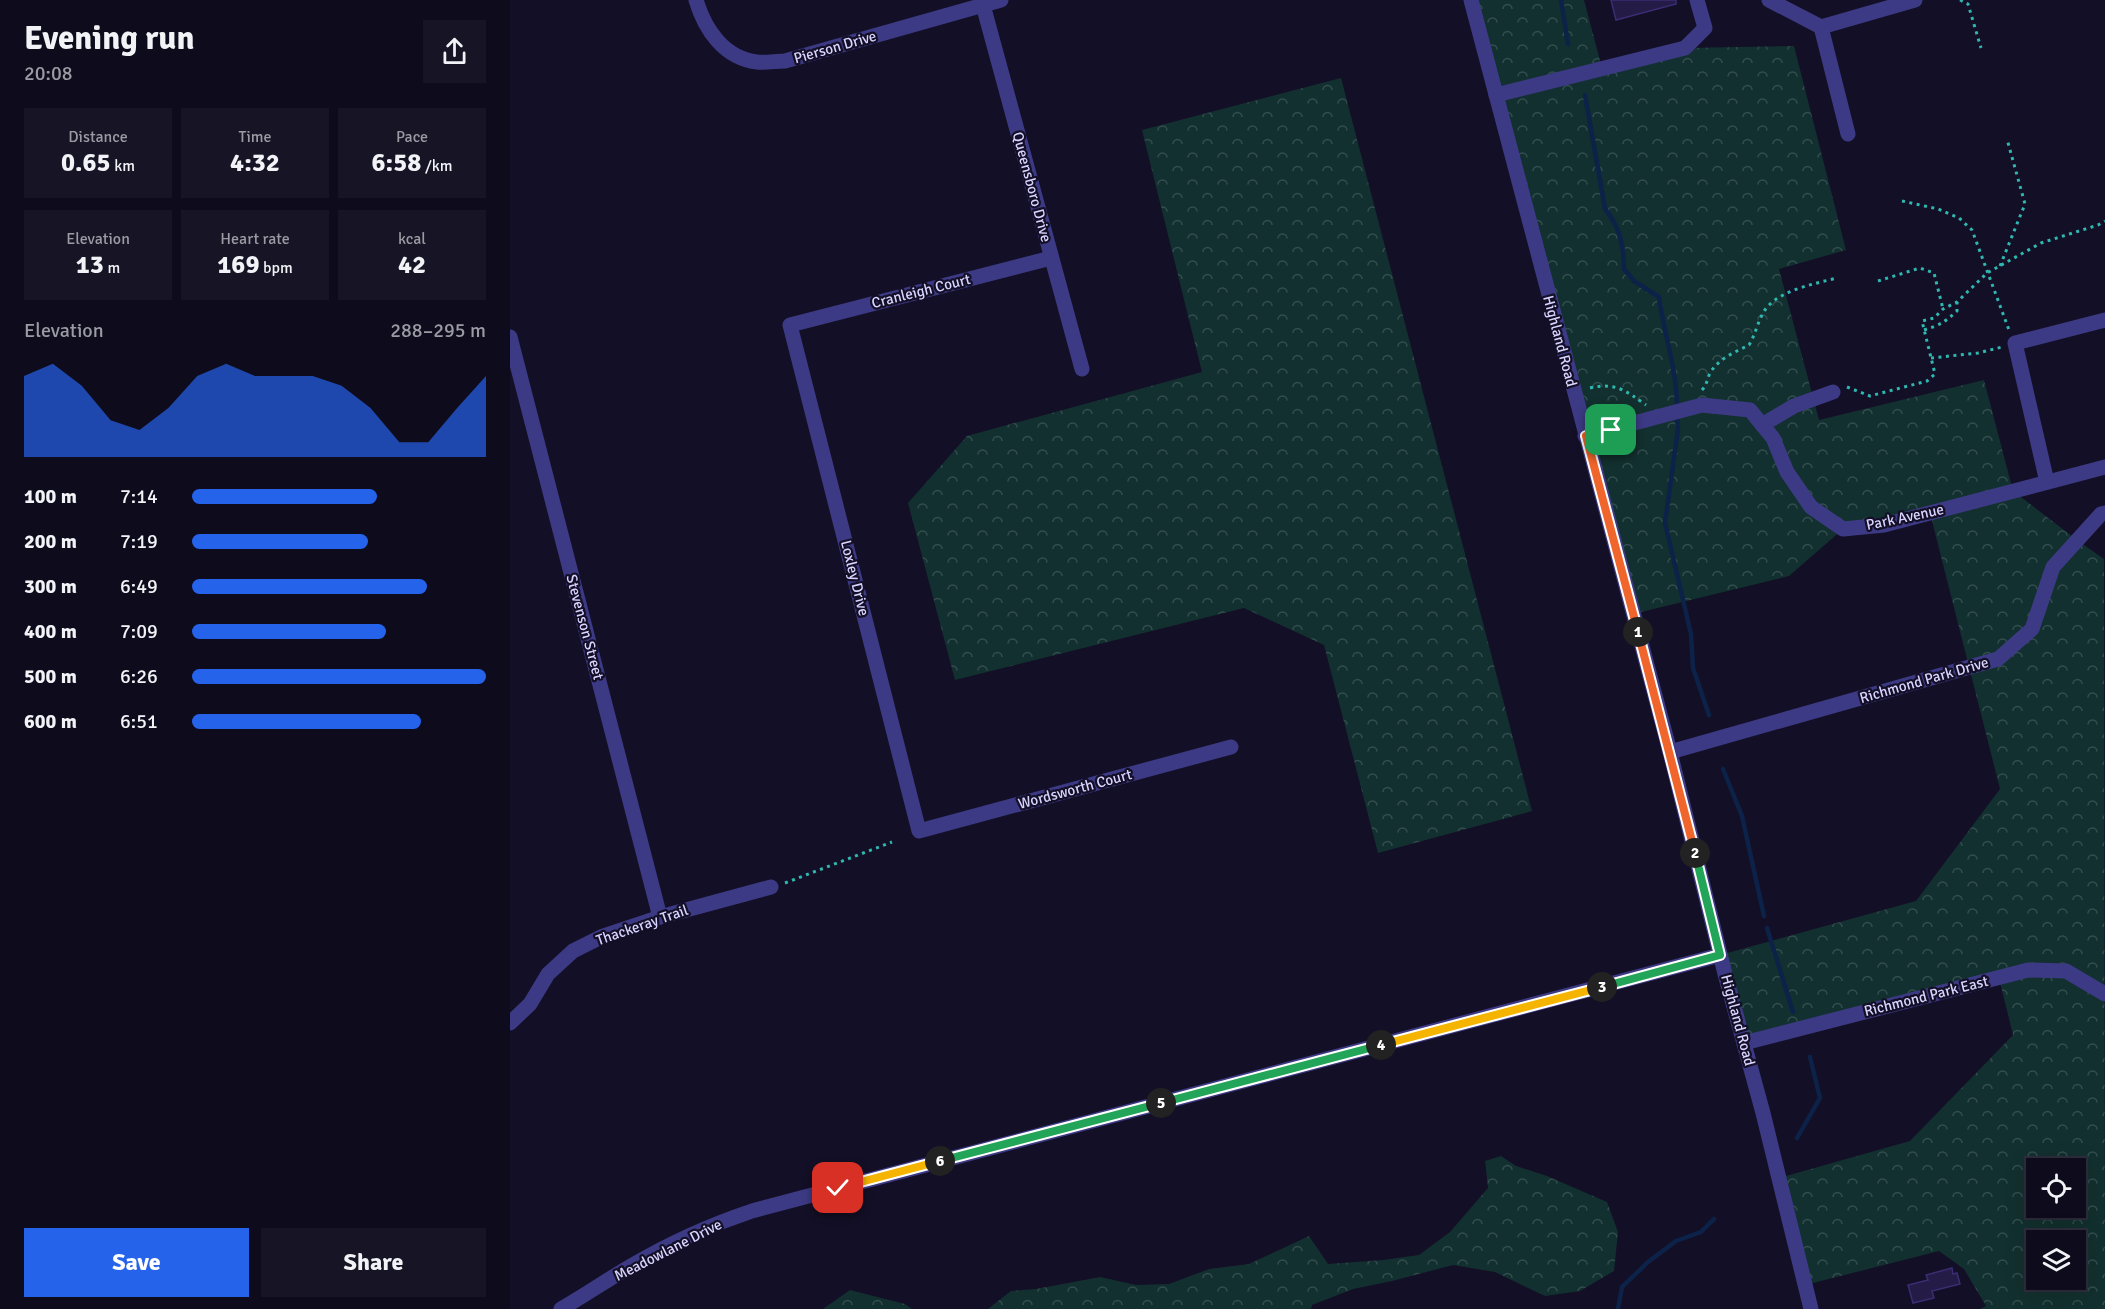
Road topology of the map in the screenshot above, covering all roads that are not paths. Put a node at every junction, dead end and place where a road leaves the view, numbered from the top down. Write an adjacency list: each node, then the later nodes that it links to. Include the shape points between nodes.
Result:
1 (696, 0): 7 (street, Pierson Drive, via 713,36 726,50 758,62 785,61)
2 (1001, 0): 7 (street, Pierson Drive)
3 (1471, 0): 9 (street, Highland Road)
4 (1696, 0): 9 (street, via 1705,28 1685,48)
5 (1769, 0): 8 (street)
6 (1915, 0): 8 (street)
7 (983, 5): 11 (street, Queensboro Drive)
8 (1821, 27): 10 (street)
9 (1496, 95): 18 (street, Highland Road)
10 (1848, 134)
11 (1051, 258): 13 (street, Cranleigh Court); 15 (street, Queensboro Drive)
12 (2105, 320): 20 (street, via 2015,343)
13 (790, 325): 24 (street, Loxley Drive)
14 (510, 337): 26 (street, Stevenson Street)
15 (1082, 369)
16 (1833, 392): 17 (street, via 1794,406)
17 (1762, 425): 18 (street, Park Avenue, via 1750,410 1700,399); 20 (street, Park Avenue, via 1811,507 1843,529 1884,525)
18 (1586, 436): 23 (street, Highland Road)
19 (2105, 467): 20 (street, Park Avenue)
20 (2047, 482)
21 (2105, 513): 23 (street, Richmond Park Drive, via 2053,567 2032,629 1998,659)
22 (1231, 747): 24 (street, Wordsworth Court)
23 (1670, 752): 27 (street, Highland Road)
24 (919, 831)
25 (771, 887): 26 (street, Thackeray Trail)
26 (660, 917): 29 (street, Thackeray Trail, via 603,936 573,951 548,974 530,1004)
27 (1720, 955): 30 (street, Highland Road); 31 (street, Meadowlane Drive, via 752,1210 665,1247)
28 (2105, 994): 30 (street, Richmond Park East, via 2066,971 2028,970)
29 (510, 1023)
30 (1744, 1043): 32 (street, Highland Road)
31 (561, 1309)
32 (1811, 1309)

